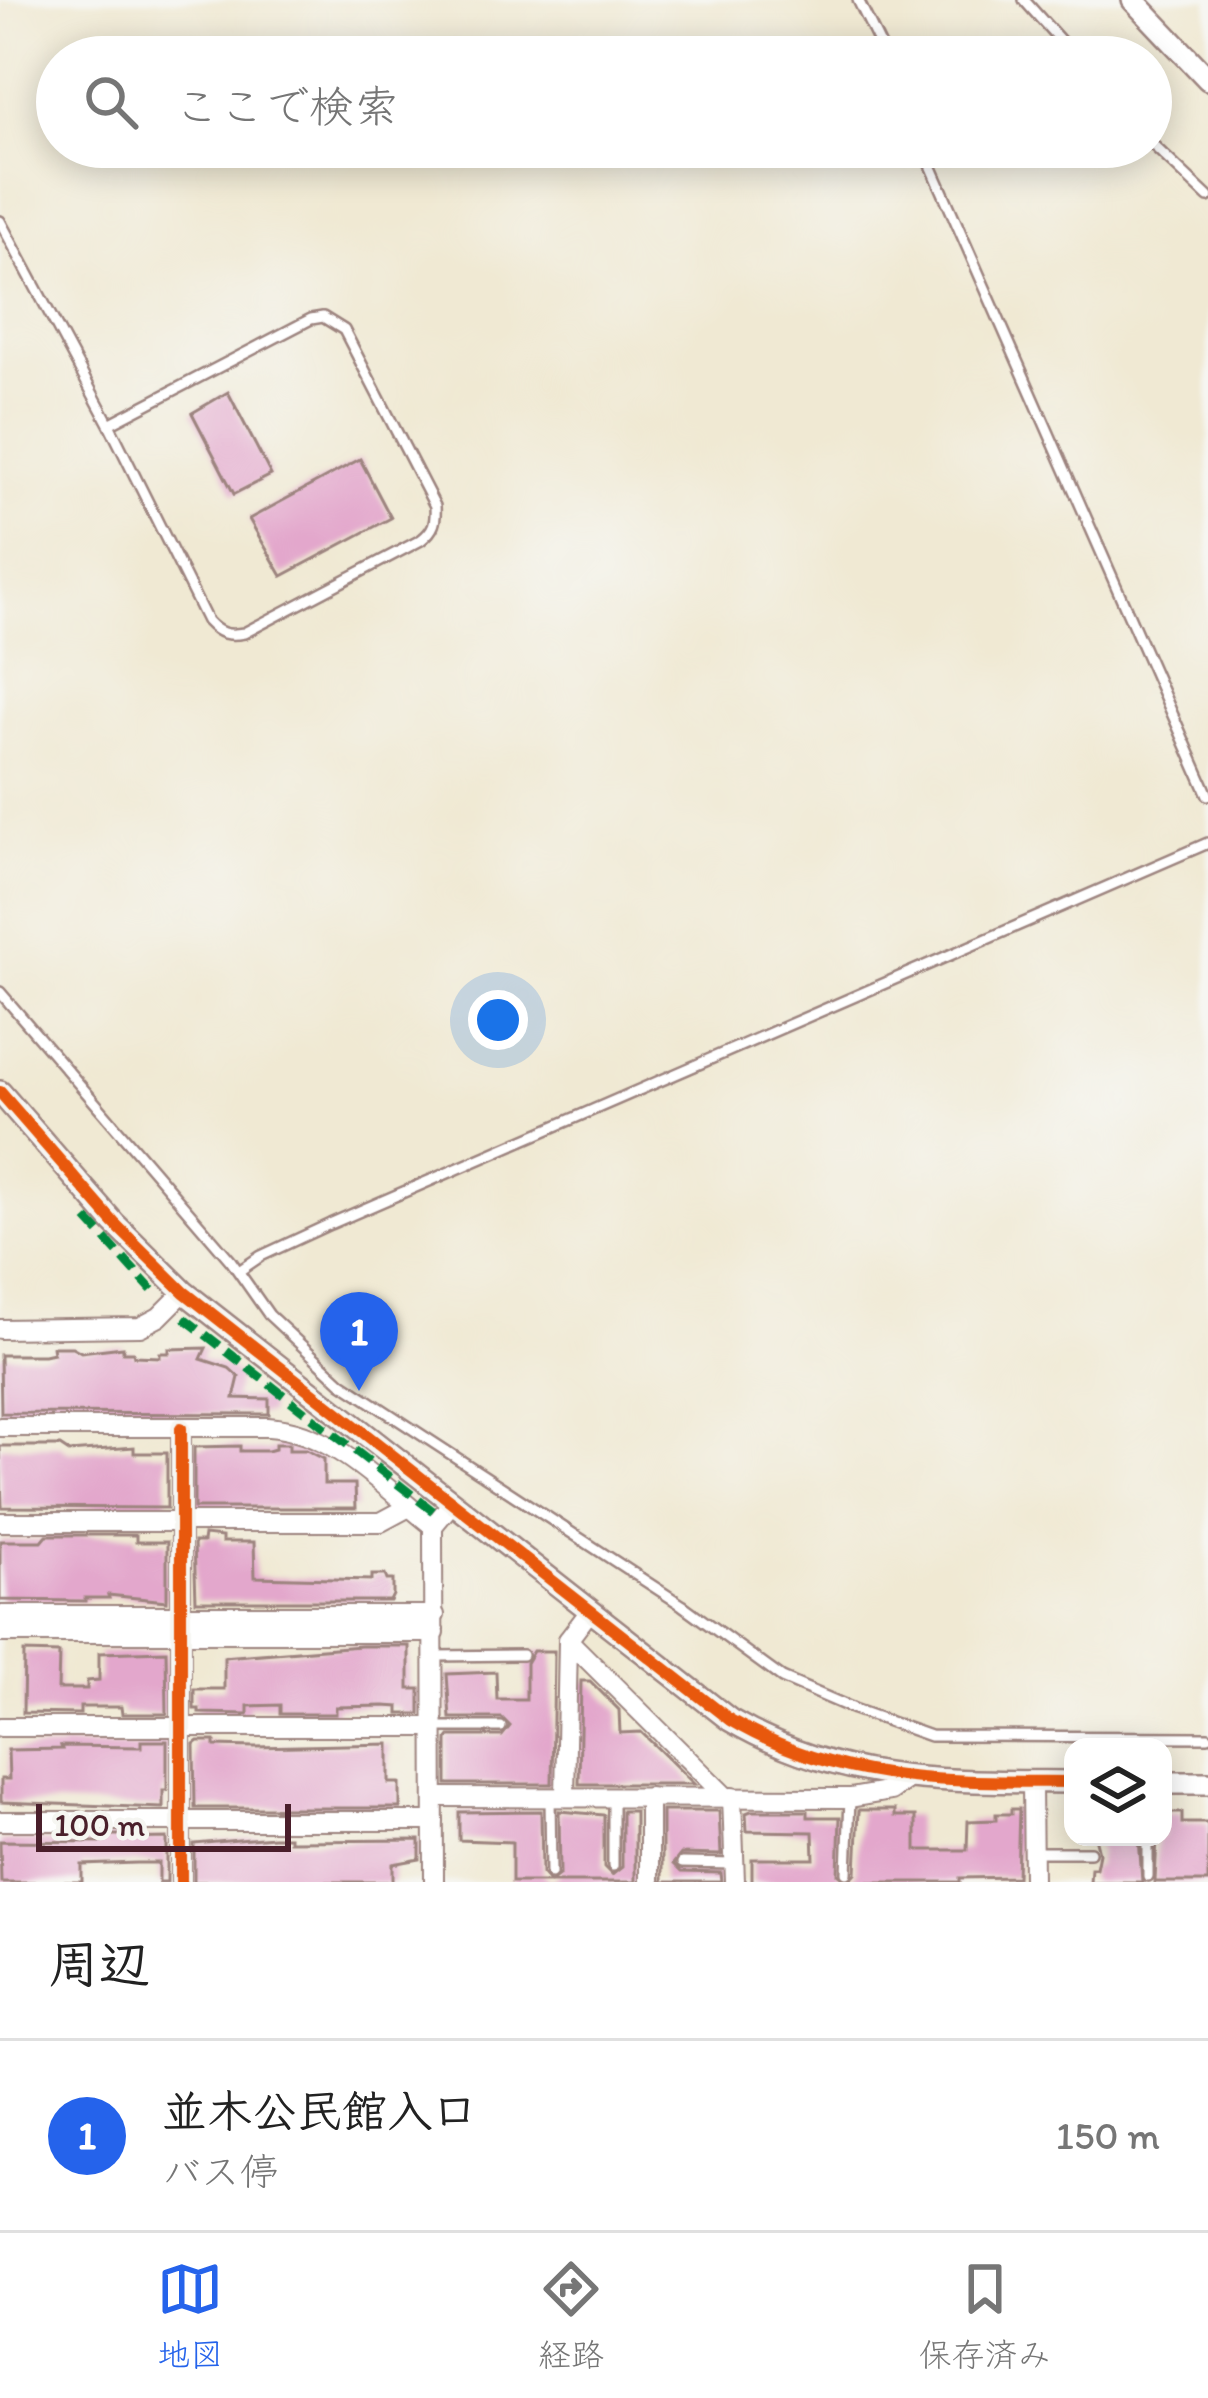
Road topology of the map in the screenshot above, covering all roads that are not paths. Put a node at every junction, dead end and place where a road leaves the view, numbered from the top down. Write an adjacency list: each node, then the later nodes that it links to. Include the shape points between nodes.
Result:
1 (858, 0): 4 (lane)
2 (1024, 0): 5 (lane)
3 (1133, 0): 6 (street)
4 (876, 36)
5 (1056, 36)
6 (1167, 36)
7 (1172, 41): 8 (street)
8 (1208, 79)
9 (1172, 163): 11 (lane)
10 (932, 168): 14 (lane)
11 (1208, 196)
12 (0, 221): 13 (lane)
13 (110, 424): 13 (lane, via 323,317 344,330 436,520 421,540 230,636 207,621)
14 (1208, 795)
15 (1208, 843): 18 (lane)
16 (0, 992): 18 (lane)
17 (0, 1092): 19 (street)
18 (238, 1271): 40 (lane, via 269,1315 343,1383 782,1678 930,1736)
19 (184, 1292): 20 (street, via 140,1327); 23 (street)
20 (0, 1329)
21 (0, 1427): 22 (street)
22 (181, 1428): 24 (street, via 303,1432); 26 (street)
23 (452, 1503): 27 (street); 28 (street)
24 (409, 1508): 26 (street, via 381,1522); 27 (street)
25 (0, 1522): 26 (street)
26 (182, 1522): 31 (street)
27 (433, 1526): 30 (street)
28 (590, 1611): 33 (street); 41 (street, via 756,1735 810,1759)
29 (0, 1616): 31 (street)
30 (435, 1624): 31 (street); 35 (street)
31 (182, 1625): 32 (street); 37 (street)
32 (0, 1633)
33 (568, 1640): 47 (street); 50 (street)
34 (522, 1655): 35 (lane)
35 (435, 1656): 38 (street)
36 (0, 1727): 37 (street)
37 (183, 1727): 38 (street); 53 (street)
38 (434, 1727): 39 (lane); 46 (street)
39 (501, 1727)
40 (1208, 1737)
41 (908, 1779): 42 (street); 51 (street, via 891,1791)
42 (1032, 1782): 43 (street); 56 (street)
43 (1064, 1782)
44 (1172, 1783): 45 (street)
45 (1208, 1783)
46 (435, 1797): 47 (street); 54 (street)
47 (558, 1797): 48 (street); 60 (lane)
48 (614, 1797): 49 (street); 59 (lane)
49 (649, 1797): 50 (street); 66 (street)
50 (729, 1797): 51 (street); 61 (street)
51 (850, 1798): 62 (lane)
52 (0, 1821): 53 (street)
53 (182, 1821): 54 (street); 64 (street)
54 (434, 1822): 65 (street)
55 (1148, 1846): 63 (lane)
56 (1033, 1852): 57 (lane); 67 (street)
57 (1090, 1852)
58 (682, 1863): 61 (lane)
59 (613, 1866)
60 (551, 1873)
61 (735, 1873)
62 (848, 1874)
63 (1148, 1876)
64 (181, 1882)
65 (434, 1882)
66 (649, 1882)
67 (1033, 1882)

